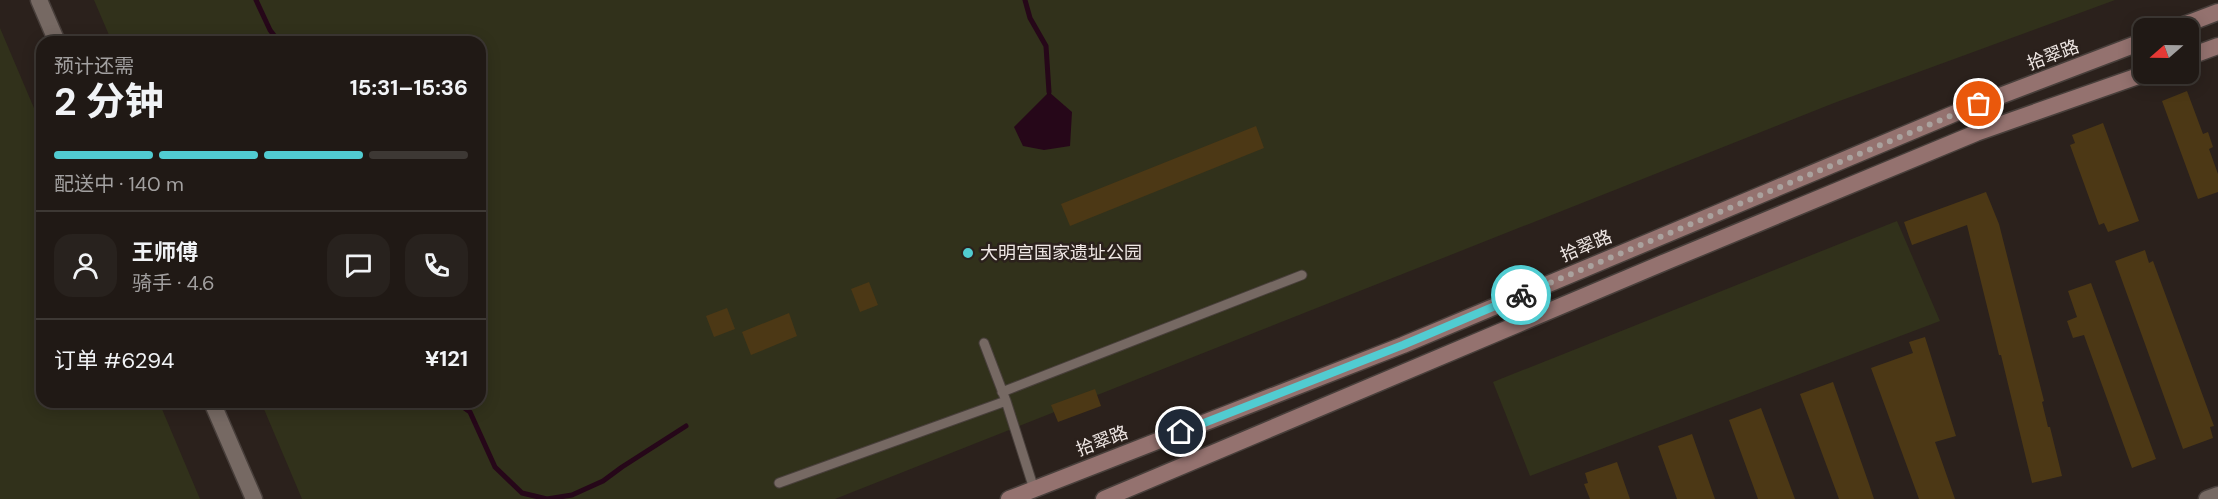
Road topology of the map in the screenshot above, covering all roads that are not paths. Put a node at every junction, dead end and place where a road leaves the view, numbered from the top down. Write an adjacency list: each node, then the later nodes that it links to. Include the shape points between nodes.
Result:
1 (39, 0): 4 (street)
2 (2218, 12): 3 (main road)
3 (2199, 19)
4 (54, 36)
5 (2133, 45): 14 (main road, 拾翠路, via 1958,112 1403,345)
6 (2218, 46): 7 (main road)
7 (2199, 53)
8 (2133, 78): 18 (main road, via 1976,133)
9 (1302, 275): 11 (lane)
10 (984, 343): 11 (lane)
11 (1004, 396): 13 (lane); 14 (lane)
12 (215, 408): 16 (street)
13 (779, 483)
14 (1034, 489): 17 (main road, 拾翠路)
15 (2218, 495): 19 (street)
16 (254, 499)
17 (1009, 499)
18 (1104, 499)
19 (2207, 499)

